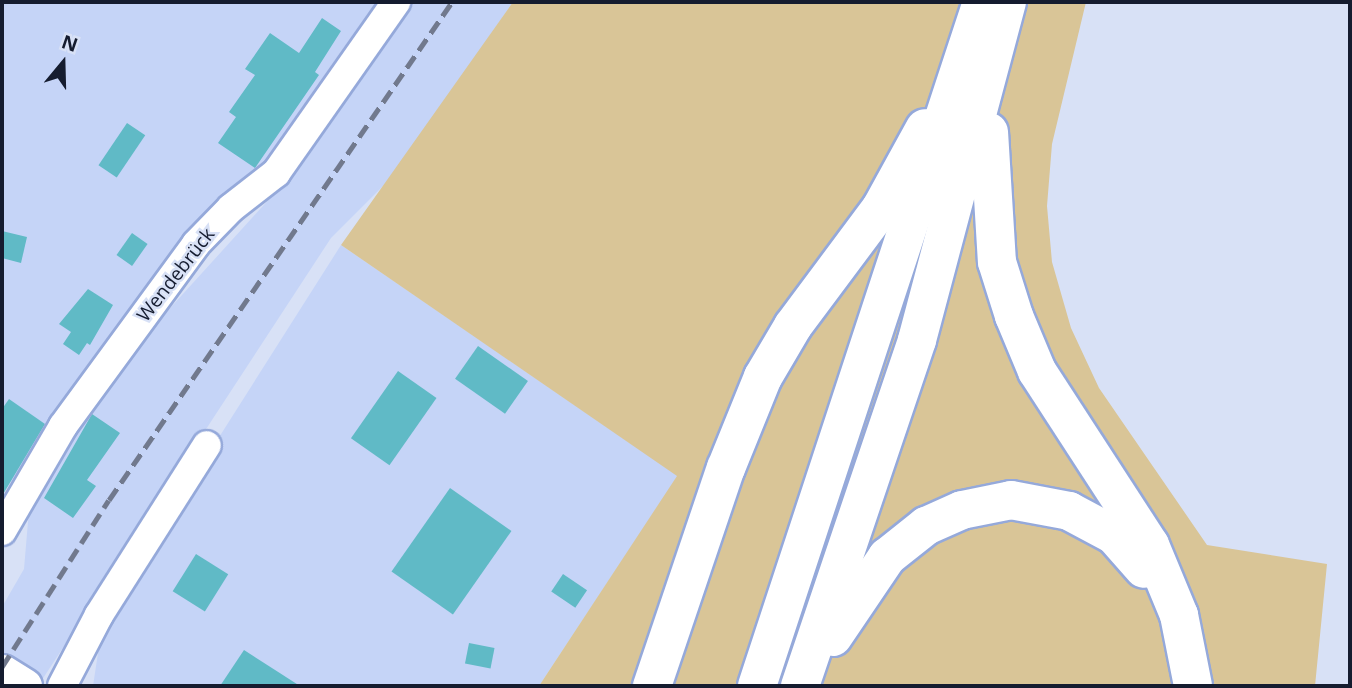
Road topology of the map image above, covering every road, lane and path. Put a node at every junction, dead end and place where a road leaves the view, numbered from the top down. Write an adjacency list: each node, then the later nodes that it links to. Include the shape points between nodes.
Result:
1 (396, 2): 6 (street, Wendebrück, via 276,173 231,208 196,244 63,426)
2 (982, 2): 4 (highway)
3 (1007, 2): 4 (highway)
4 (979, 58): 10 (highway, via 881,208 793,326 763,377 726,468); 11 (highway, via 914,219); 12 (highway, via 917,340); 14 (highway, via 997,262 1014,316 1037,371 1150,545 1179,615)
5 (206, 445): 9 (street, via 99,615)
6 (2, 531)
7 (2, 672): 8 (main road)
8 (24, 686)
9 (62, 686)
10 (652, 686)
11 (757, 686)
12 (801, 686): 13 (highway, via 887,557 926,526 962,510 1011,500 1069,511 1114,535 1137,558 1168,618)
13 (1180, 686)
14 (1193, 686)

